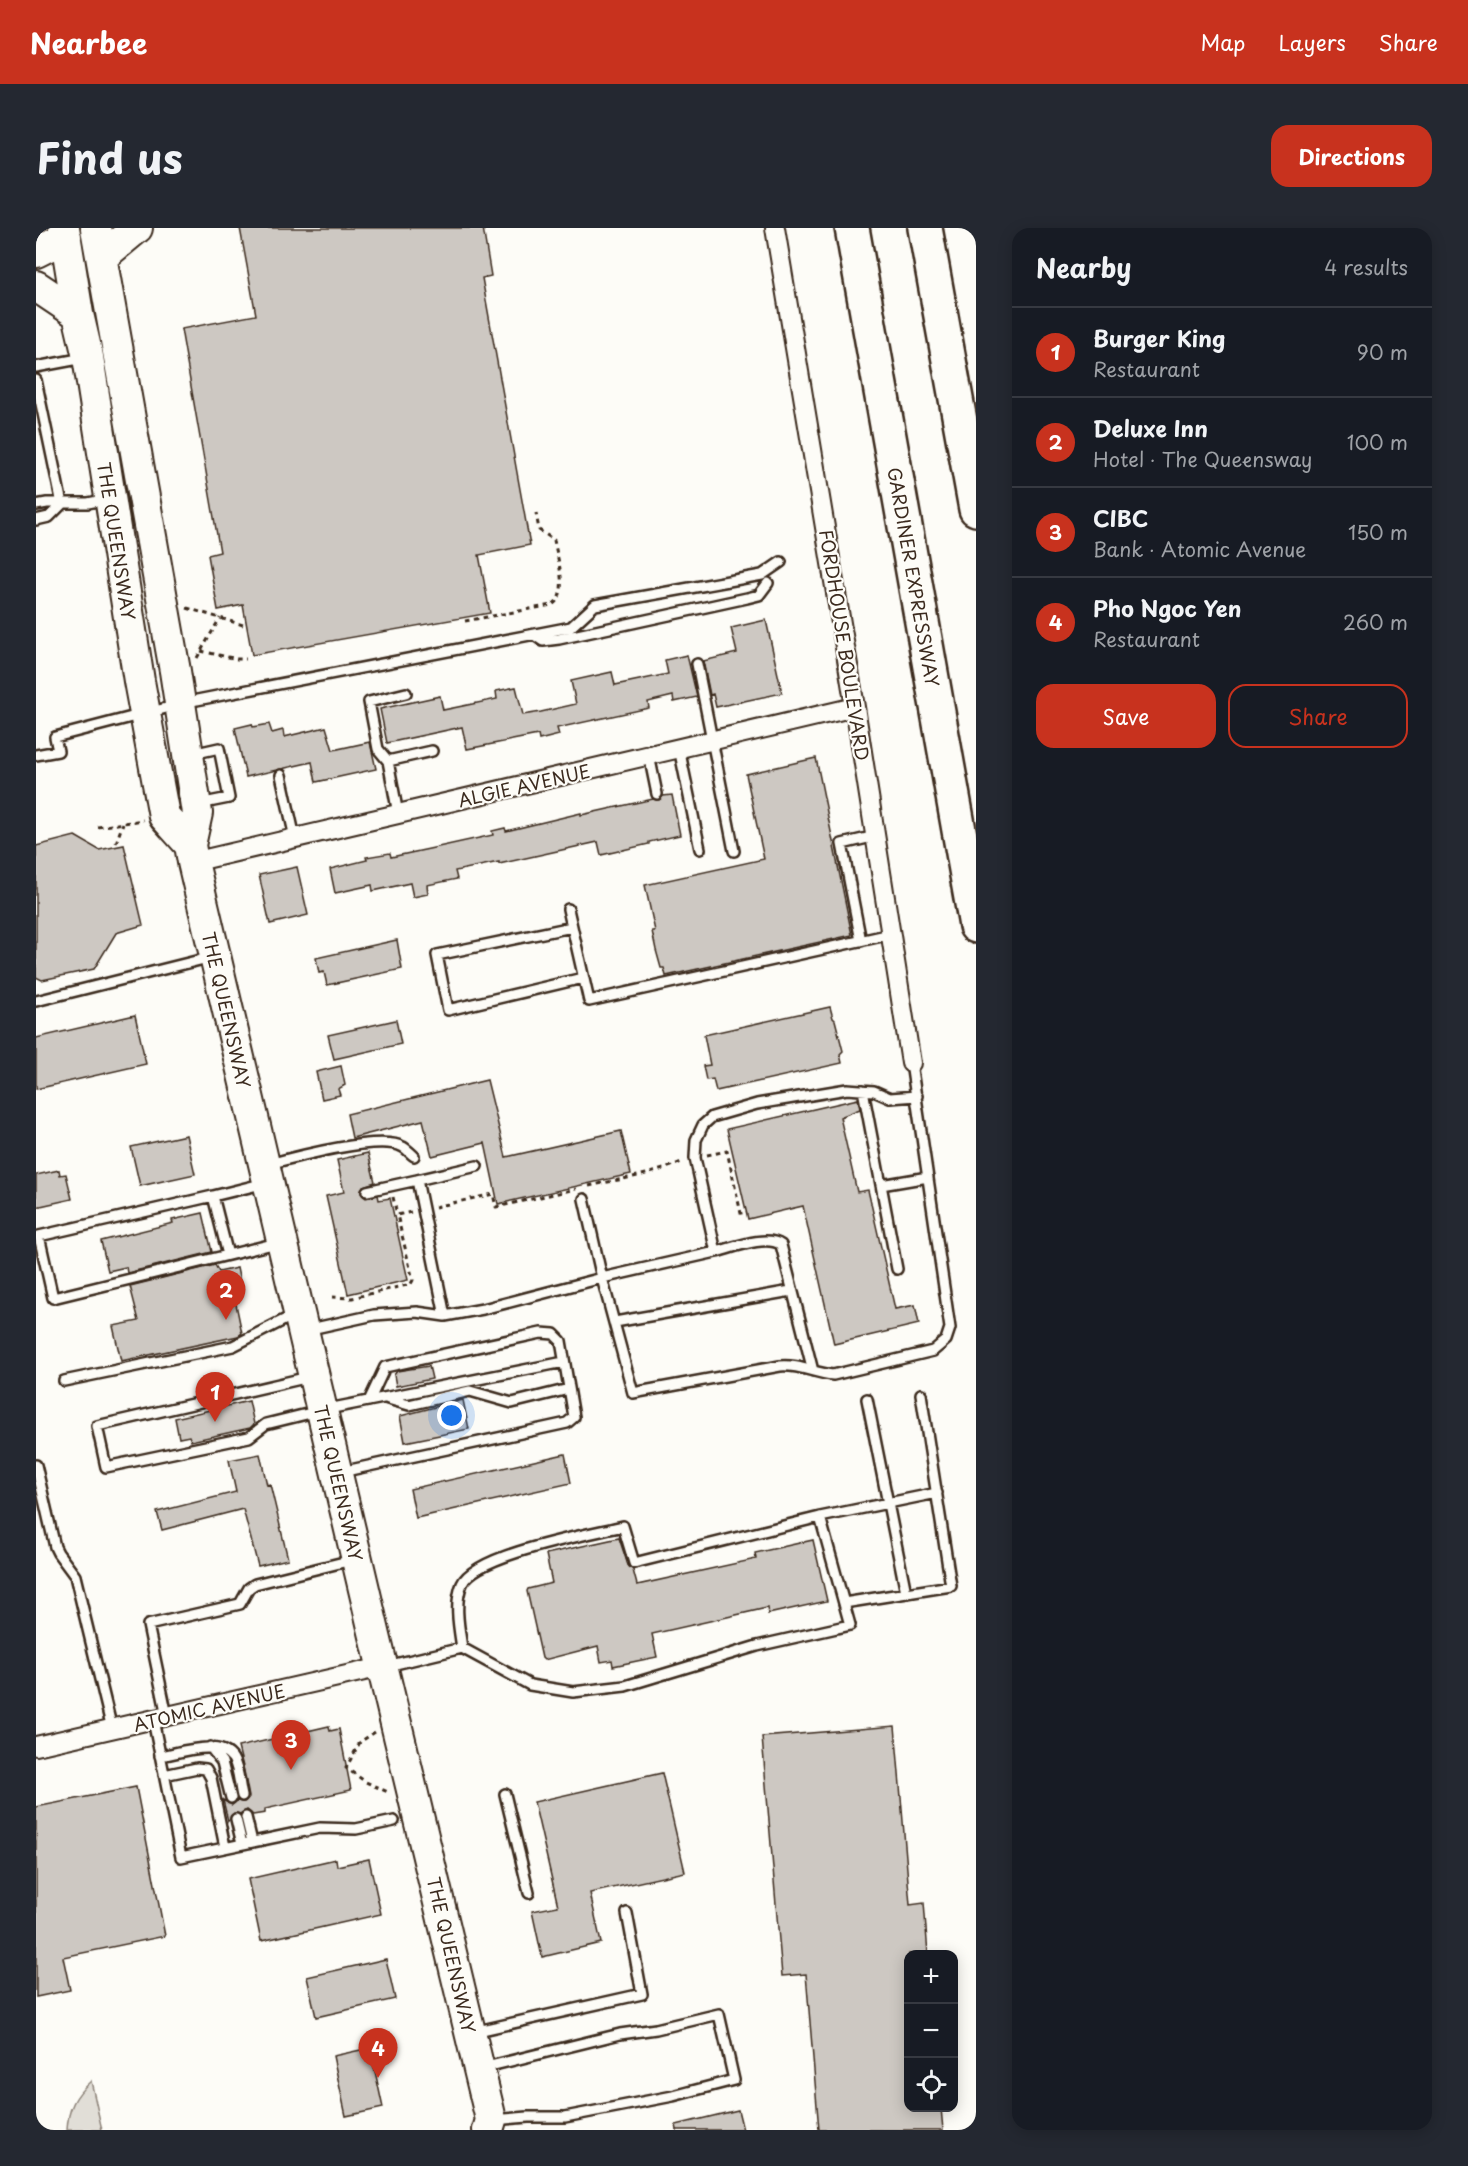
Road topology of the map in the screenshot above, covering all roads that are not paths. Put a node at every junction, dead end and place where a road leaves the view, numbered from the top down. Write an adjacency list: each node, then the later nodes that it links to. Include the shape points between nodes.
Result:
1 (96, 228): 8 (main road, THE QUEENSWAY)
2 (136, 228): 8 (main road)
3 (775, 228): 25 (street, FORDHOUSE BOULEVARD)
4 (852, 228): 42 (highway, GARDINER EXPRESSWAY)
5 (924, 228): 17 (highway)
6 (65, 233): 7 (main road); 10 (main road, THE QUEENSWAY)
7 (36, 252)
8 (102, 257): 24 (main road, THE QUEENSWAY)
9 (36, 286): 10 (main road)
10 (78, 314): 11 (main road, THE QUEENSWAY)
11 (88, 357): 12 (lane); 14 (main road, THE QUEENSWAY)
12 (36, 368)
13 (36, 380): 15 (lane)
14 (110, 498): 15 (lane); 26 (main road, THE QUEENSWAY)
15 (62, 504): 16 (lane); 18 (lane, via 50,517)
16 (36, 506)
17 (976, 509)
18 (36, 520)
19 (781, 562): 21 (lane, via 762,575 595,605 571,627)
20 (768, 583): 21 (lane, via 759,595 747,598 559,639 543,641)
21 (534, 635): 24 (lane)
22 (697, 664): 27 (lane)
23 (406, 693): 32 (lane, via 369,702 378,749)
24 (180, 705): 26 (lane); 40 (main road, THE QUEENSWAY, via 197,813)
25 (855, 707): 27 (street, ALGIE AVENUE); 36 (street, FORDHOUSE BOULEVARD)
26 (145, 713): 30 (lane, via 55,737 58,751); 40 (main road, THE QUEENSWAY, via 164,816)
27 (712, 740): 28 (street, ALGIE AVENUE); 39 (lane)
28 (679, 748): 31 (street, ALGIE AVENUE); 38 (lane)
29 (432, 751): 32 (lane)
30 (36, 755)
31 (649, 755): 34 (lane); 35 (street, ALGIE AVENUE)
32 (388, 761): 35 (lane)
33 (281, 775): 37 (lane)
34 (657, 794)
35 (398, 814): 37 (street, ALGIE AVENUE)
36 (876, 836): 44 (street, FORDHOUSE BOULEVARD); 45 (lane, via 842,843)
37 (296, 838): 40 (street, ALGIE AVENUE)
38 (700, 849)
39 (734, 851)
40 (192, 853): 46 (main road, THE QUEENSWAY)
41 (568, 909): 43 (lane)
42 (976, 926)
43 (573, 927): 47 (lane); 47 (lane, via 437,955 448,1010)
44 (891, 934): 45 (lane); 49 (street, FORDHOUSE BOULEVARD)
45 (861, 941): 47 (lane, via 589,1002)
46 (214, 956): 48 (lane); 54 (main road, THE QUEENSWAY)
47 (583, 978)
48 (36, 1001)
49 (911, 1063): 51 (lane)
50 (863, 1090): 51 (lane, via 890,1098); 57 (lane); 62 (lane, via 847,1089 757,1104 712,1117 703,1125 696,1140 695,1158)
51 (917, 1096): 55 (lane)
52 (414, 1156): 54 (lane, via 402,1146 387,1143 312,1152)
53 (477, 1166): 56 (lane)
54 (266, 1174): 59 (lane); 61 (main road, THE QUEENSWAY)
55 (928, 1177): 57 (lane); 71 (lane, via 950,1328 946,1340 933,1351 878,1364 833,1374)
56 (417, 1180): 58 (lane); 67 (lane)
57 (881, 1185): 64 (lane)
58 (367, 1191)
59 (213, 1196): 63 (lane); 63 (lane, via 39,1236 53,1298)
60 (584, 1199): 65 (lane)
61 (282, 1242): 63 (lane); 68 (main road, THE QUEENSWAY)
62 (716, 1252): 65 (lane); 66 (lane, via 764,1240 777,1242 783,1250)
63 (228, 1255)
64 (897, 1269)
65 (602, 1278): 67 (lane); 69 (lane)
66 (791, 1291): 69 (lane); 71 (lane)
67 (445, 1316): 68 (lane, via 417,1312)
68 (301, 1321): 72 (main road, THE QUEENSWAY); 73 (lane, via 233,1346)
69 (615, 1322): 71 (lane, via 633,1393 780,1365)
70 (564, 1362): 74 (lane); 76 (lane); 78 (lane, via 558,1336 541,1333 385,1367)
71 (813, 1371)
72 (314, 1376): 79 (main road, THE QUEENSWAY); 79 (lane, via 97,1425 106,1467 249,1437 266,1424)
73 (64, 1381)
74 (569, 1389): 76 (lane, via 512,1403 470,1391 409,1405); 81 (lane, via 574,1417 567,1423)
75 (921, 1394): 82 (lane)
76 (385, 1398): 78 (lane)
77 (867, 1399): 83 (lane)
78 (369, 1401): 79 (lane)
79 (323, 1410): 81 (main road, THE QUEENSWAY)
80 (36, 1465): 91 (lane, via 55,1547 75,1576)
81 (338, 1473): 85 (main road, THE QUEENSWAY)
82 (937, 1494): 83 (lane); 86 (lane, via 951,1586)
83 (888, 1503): 84 (lane); 86 (lane)
84 (820, 1517): 87 (lane); 88 (lane, via 634,1563 624,1526 509,1554 475,1569 463,1582 458,1609)
85 (357, 1559): 89 (main road, THE QUEENSWAY); 90 (lane, via 255,1584 240,1604 148,1625)
86 (906, 1593): 87 (lane)
87 (844, 1604): 88 (lane, via 850,1625 757,1646 625,1686 594,1690 573,1692 530,1685)
88 (462, 1648): 89 (lane)
89 (382, 1667): 90 (street, ATOMIC AVENUE); 100 (main road, THE QUEENSWAY, via 395,1719)
90 (160, 1718): 91 (street, ATOMIC AVENUE); 94 (lane)
91 (112, 1729): 92 (street, ATOMIC AVENUE)
92 (36, 1746)
93 (207, 1748): 94 (lane); 95 (lane); 98 (lane, via 221,1749 233,1760); 99 (lane, via 222,1762)
94 (160, 1756): 96 (lane)
95 (206, 1769): 96 (lane); 105 (lane)
96 (164, 1775): 105 (lane, via 181,1857)
97 (505, 1794): 106 (lane)
98 (242, 1796)
99 (231, 1798)
100 (405, 1813): 103 (lane, via 356,1829 320,1828); 108 (main road, THE QUEENSWAY)
101 (246, 1817): 103 (lane)
102 (236, 1819): 104 (lane)
103 (252, 1842): 104 (lane)
104 (242, 1844): 105 (lane)
105 (225, 1847)
106 (529, 1893)
107 (627, 1913): 108 (lane, via 642,1994)
108 (470, 2033): 109 (main road, THE QUEENSWAY)
109 (479, 2068): 110 (main road, THE QUEENSWAY); 110 (lane, via 719,2014 734,2080 673,2096 565,2117 528,2117)
110 (494, 2127)

